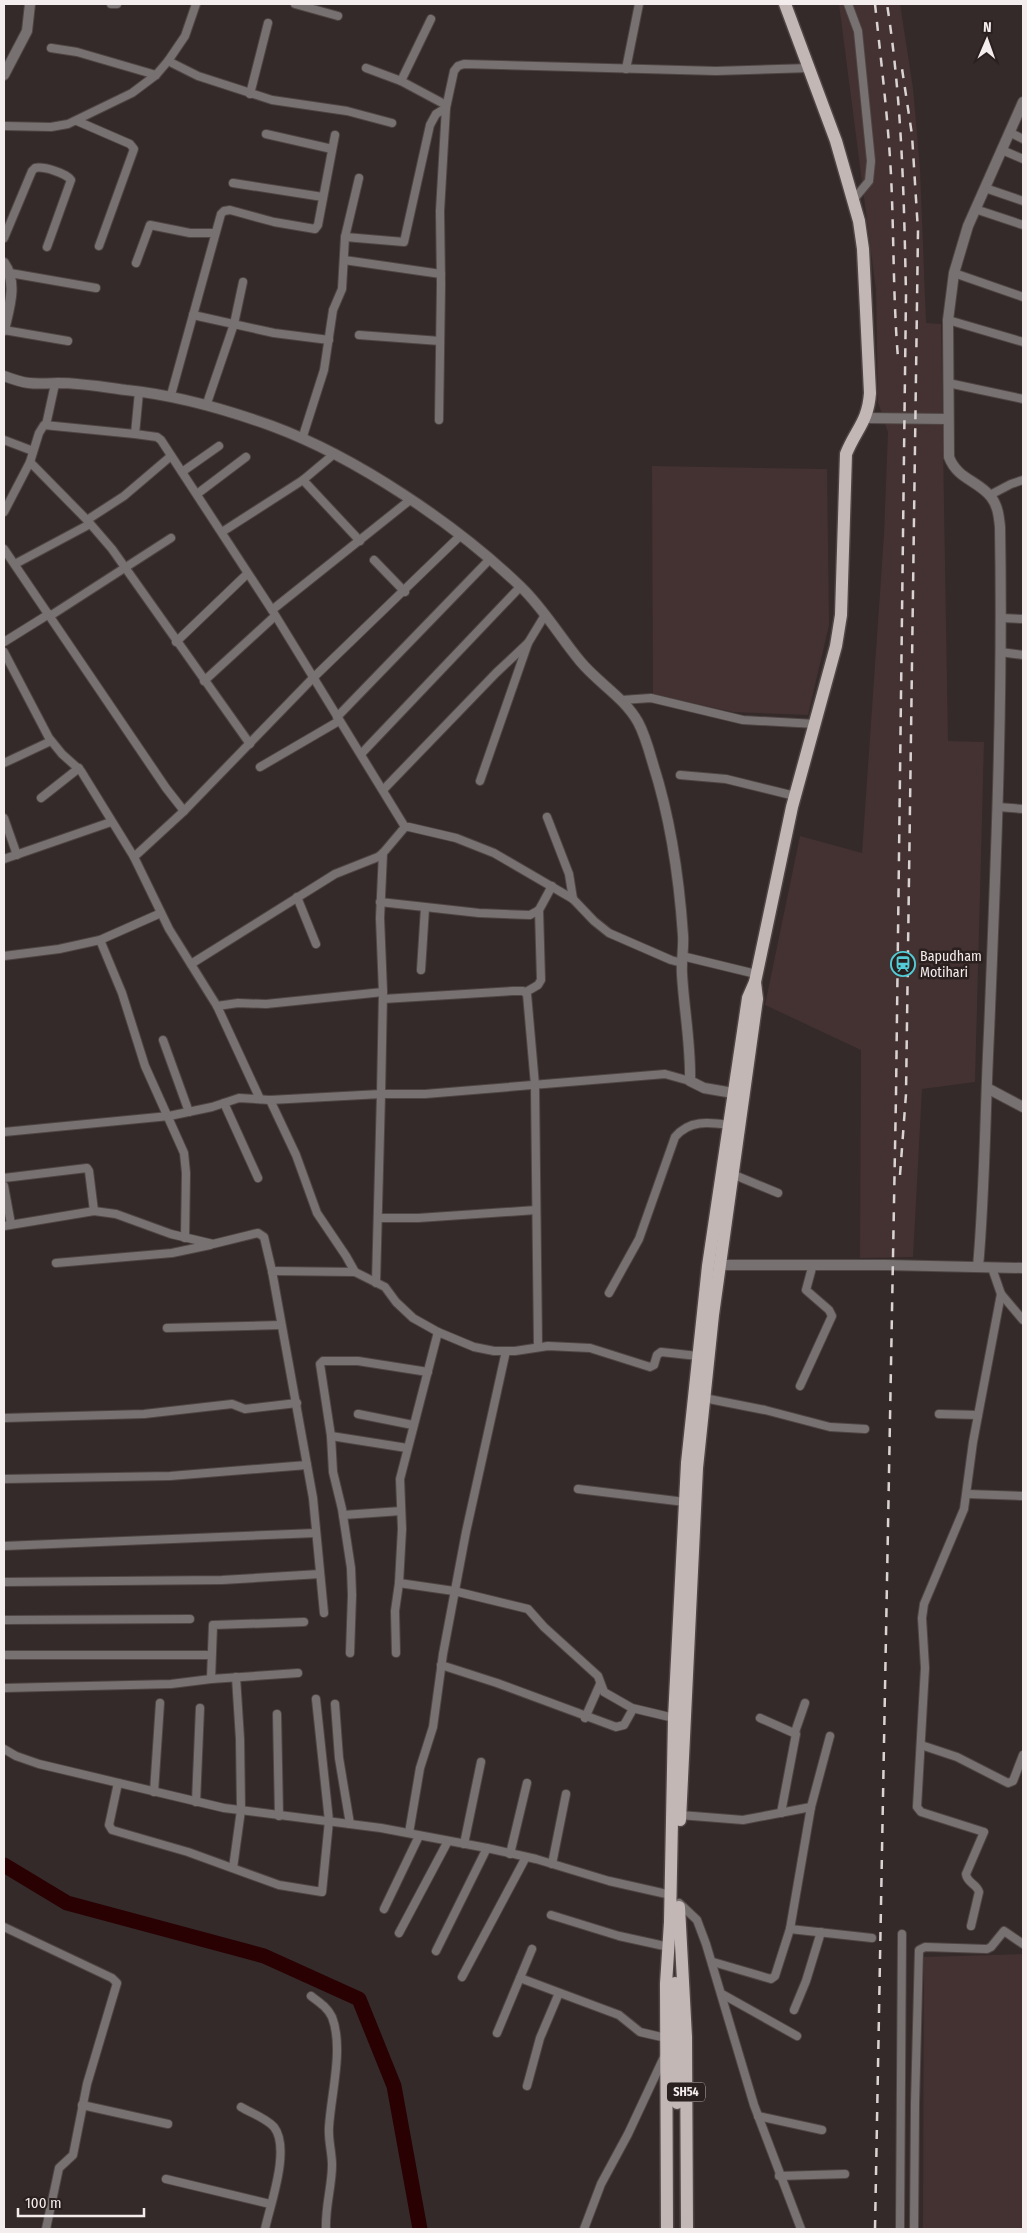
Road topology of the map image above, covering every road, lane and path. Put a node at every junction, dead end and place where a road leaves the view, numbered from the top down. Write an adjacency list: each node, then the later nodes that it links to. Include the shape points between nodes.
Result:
1 (30, 4): 17 (street, via 27,31)
2 (110, 4): 3 (street)
3 (117, 4)
4 (196, 4): 13 (street, via 185,36)
5 (295, 4): 9 (street)
6 (639, 4): 16 (street)
7 (785, 4): 15 (main road)
8 (848, 4): 37 (street, via 858,31 871,161 869,181)
9 (338, 16)
10 (431, 19): 19 (street)
11 (268, 23): 20 (street)
12 (51, 48): 18 (street, via 77,52)
13 (168, 61): 18 (street); 20 (street, via 198,76)
14 (366, 68): 19 (street)
15 (810, 68): 16 (street); 37 (main road)
16 (626, 69): 22 (street, via 460,65 452,74)
17 (4, 75)
18 (156, 75): 23 (street, via 132,93)
19 (401, 81): 22 (street)
20 (250, 94): 24 (street)
21 (1023, 102): 26 (street)
22 (446, 107): 42 (street, via 436,114 430,125 404,242); 51 (street, via 440,190)
23 (77, 121): 25 (street, via 51,127); 44 (street, via 134,148)
24 (392, 122)
25 (4, 126)
26 (1009, 132): 29 (street); 31 (street)
27 (266, 134): 30 (street)
28 (335, 135): 30 (street)
29 (1023, 138)
30 (332, 149): 36 (street)
31 (1002, 150): 32 (street); 35 (street)
32 (1023, 160)
33 (359, 178): 42 (street)
34 (232, 183): 36 (street)
35 (985, 188): 38 (street); 39 (street)
36 (323, 197): 41 (street, via 315,228 226,210 220,214)
37 (854, 199): 71 (main road, via 863,249 870,365)
38 (1023, 201)
39 (975, 209): 40 (street); 50 (street)
40 (1023, 225)
41 (214, 233): 48 (street, via 190,233 150,225); 55 (street)
42 (345, 236): 46 (street)
43 (4, 238): 45 (street, via 32,171 40,167 71,180)
44 (99, 246)
45 (46, 247)
46 (344, 260): 51 (street); 60 (street, via 342,289 333,310)
47 (4, 263): 49 (street)
48 (136, 263)
49 (10, 273): 53 (street); 58 (street, via 12,289)
50 (954, 273): 54 (street); 56 (street)
51 (441, 274): 62 (street)
52 (243, 282): 57 (street)
53 (96, 288)
54 (1023, 297)
55 (193, 315): 57 (street); 68 (street)
56 (948, 320): 63 (street); 65 (street)
57 (234, 324): 60 (street); 70 (street)
58 (4, 330): 61 (street)
59 (359, 335): 62 (street)
60 (329, 340): 76 (street, via 320,384)
61 (68, 341)
62 (440, 341): 73 (street)
63 (1023, 342)
64 (4, 376): 66 (street, via 29,384)
65 (948, 383): 69 (street); 72 (street)
66 (55, 384): 67 (street); 74 (street)
67 (139, 392): 68 (street); 75 (street)
68 (171, 396): 70 (street)
69 (1023, 399)
70 (206, 406): 76 (street, via 273,426)
71 (866, 418): 72 (street); 119 (main road, via 852,438 846,454 841,615)
72 (948, 419): 88 (street, via 948,449 952,464 960,474)
73 (439, 420)
74 (46, 425): 75 (street); 79 (street, via 41,429)
75 (135, 434): 81 (street, via 160,438)
76 (302, 439): 80 (street)
77 (4, 440): 79 (street)
78 (220, 446): 84 (street)
79 (33, 451): 83 (street)
80 (334, 454): 85 (street); 89 (street)
81 (171, 456): 84 (street); 91 (street)
82 (246, 457): 87 (street)
83 (30, 462): 90 (street); 91 (street)
84 (182, 472): 87 (street)
85 (303, 480): 92 (street); 95 (street)
86 (1023, 480): 88 (street)
87 (197, 494): 92 (street)
88 (990, 495): 107 (street, via 997,507 1000,527)
89 (410, 500): 93 (street); 95 (street)
90 (4, 512)
91 (89, 522): 99 (street); 100 (street)
92 (222, 532): 101 (street)
93 (461, 536): 97 (street); 103 (street)
94 (171, 538): 100 (street)
95 (360, 541): 104 (street)
96 (4, 549): 99 (street)
97 (490, 559): 102 (street); 118 (street)
98 (374, 560): 103 (street)
99 (15, 564): 105 (street)
100 (125, 569): 105 (street); 110 (street)
101 (247, 574): 104 (street); 110 (street)
102 (521, 586): 106 (street); 122 (street)
103 (405, 592): 115 (street)
104 (274, 613): 115 (street); 116 (street)
105 (50, 615): 109 (street); 133 (street, via 146,760)
106 (545, 615): 111 (street); 117 (street, via 581,662)
107 (1001, 618): 108 (street); 113 (street)
108 (1023, 619)
109 (4, 642)
110 (176, 642): 116 (street)
111 (528, 643): 127 (street); 128 (street)
112 (4, 652): 120 (street)
113 (1000, 652): 114 (street); 131 (street)
114 (1023, 655)
115 (313, 678): 118 (street); 121 (street)
116 (204, 681): 121 (street)
117 (622, 700): 119 (street, via 651,698 717,716); 152 (street, via 644,736 665,802 675,856)
118 (338, 719): 122 (street); 124 (street)
119 (816, 724): 129 (main road)
120 (51, 741): 123 (street); 125 (street)
121 (250, 744): 133 (street)
122 (361, 754): 128 (street)
123 (4, 763)
124 (260, 767)
125 (79, 768): 130 (street); 136 (street)
126 (680, 774): 129 (street, via 726,779)
127 (480, 781)
128 (384, 790): 137 (street)
129 (795, 796): 155 (main road)
130 (41, 798)
131 (998, 807): 132 (street); 162 (street)
132 (1023, 809)
133 (184, 811): 140 (street)
134 (4, 818): 139 (street)
135 (547, 818): 144 (street, via 568,874)
136 (111, 822): 139 (street); 140 (street)
137 (405, 827): 138 (street); 142 (street, via 475,845)
138 (383, 853): 143 (street, via 340,870); 145 (street)
139 (17, 855): 141 (street)
140 (134, 857): 148 (street)
141 (4, 859)
142 (552, 886): 144 (street); 147 (street)
143 (297, 897): 150 (street); 153 (street)
144 (573, 899): 152 (street, via 610,932 670,960)
145 (380, 902): 146 (street); 157 (street)
146 (425, 908): 147 (street, via 504,915 530,915); 154 (street)
147 (539, 910): 156 (street, via 541,980)
148 (161, 913): 149 (street); 153 (street)
149 (100, 940): 151 (street); 170 (street, via 122,993 145,1066)
150 (316, 944)
151 (4, 956)
152 (682, 960): 155 (street); 160 (street, via 691,1057)
153 (191, 964): 158 (street)
154 (421, 970)
155 (756, 978): 163 (main road, via 748,998); 173 (main road, via 757,999)
156 (526, 992): 157 (street); 161 (street)
157 (383, 996): 158 (street); 164 (street)
158 (218, 1006): 165 (street)
159 (163, 1040): 169 (street)
160 (690, 1080): 161 (street, via 665,1074); 163 (street, via 704,1088)
161 (535, 1085): 164 (street, via 426,1094); 178 (street)
162 (987, 1088): 168 (street); 187 (street, via 984,1201)
163 (733, 1093): 171 (main road)
164 (381, 1094): 166 (street); 180 (street)
165 (260, 1099): 166 (street); 167 (street, via 239,1098)
166 (270, 1100): 191 (street, via 296,1155 317,1213)
167 (224, 1103): 169 (street); 175 (street)
168 (1023, 1107)
169 (189, 1112): 170 (street)
170 (169, 1116): 172 (street); 182 (street, via 185,1161)
171 (728, 1125): 186 (main road); 193 (street, via 699,1122 675,1138 639,1239)
172 (4, 1132)
173 (732, 1174): 177 (street); 186 (main road)
174 (4, 1178): 179 (street, via 87,1168)
175 (258, 1178)
176 (4, 1186): 181 (street)
177 (778, 1193)
178 (536, 1210): 180 (street); 199 (street)
179 (94, 1211): 181 (street); 182 (street, via 116,1214)
180 (379, 1218): 192 (street)
181 (7, 1225)
182 (185, 1238): 183 (street)
183 (213, 1244): 184 (street, via 172,1253); 190 (street, via 258,1233 264,1237)
184 (56, 1263)
185 (813, 1264): 186 (street); 187 (street); 203 (street, via 806,1290 832,1316)
186 (715, 1265): 201 (main road); 204 (main road)
187 (978, 1268): 188 (street)
188 (992, 1268): 189 (street); 194 (street)
189 (1023, 1268)
190 (272, 1271): 191 (street); 196 (street)
191 (355, 1272): 192 (street)
192 (376, 1283): 198 (street, via 385,1287 413,1318)
193 (609, 1293)
194 (1002, 1294): 195 (street); 208 (street)
195 (1023, 1320)
196 (281, 1325): 197 (street); 205 (street)
197 (167, 1328)
198 (438, 1332): 200 (street, via 474,1347); 202 (street)
199 (538, 1346): 200 (street); 201 (street, via 590,1348 650,1367 661,1352)
200 (506, 1351): 227 (street)
201 (698, 1356): 219 (main road)
202 (428, 1372): 210 (street); 212 (street, via 358,1361 321,1362)
203 (800, 1386)
204 (704, 1398): 211 (street, via 830,1427); 266 (main road, via 696,1468)
205 (297, 1403): 209 (street, via 245,1409 232,1404 144,1414); 214 (street)
206 (358, 1414): 210 (street)
207 (939, 1414): 208 (street)
208 (978, 1415): 217 (street)
209 (4, 1418)
210 (413, 1425): 213 (street)
211 (865, 1429)
212 (331, 1436): 213 (street); 221 (street, via 333,1472)
213 (408, 1448): 220 (street, via 400,1487)
214 (307, 1465): 215 (street, via 170,1476); 222 (street, via 314,1498)
215 (4, 1480)
216 (578, 1489): 219 (street)
217 (967, 1494): 218 (street); 254 (street, via 960,1524 924,1604)
218 (1023, 1496)
219 (685, 1502): 250 (main road)
220 (401, 1511): 221 (street); 226 (street)
221 (343, 1515): 232 (street, via 352,1578)
222 (316, 1533): 223 (street); 224 (street)
223 (4, 1546)
224 (320, 1574): 225 (street, via 222,1580); 228 (street)
225 (4, 1582)
226 (399, 1583): 227 (street); 233 (street, via 395,1610)
227 (454, 1591): 236 (street); 240 (street, via 528,1610 594,1673)
228 (324, 1613)
229 (190, 1619): 230 (street)
230 (4, 1620)
231 (304, 1622): 235 (street, via 213,1625)
232 (350, 1653)
233 (396, 1653)
234 (4, 1655): 235 (street)
235 (211, 1655): 239 (street)
236 (441, 1665): 249 (street); 270 (street, via 433,1727 420,1768)
237 (298, 1673): 238 (street)
238 (236, 1677): 239 (street); 264 (street)
239 (211, 1679): 241 (street, via 171,1684)
240 (600, 1684): 247 (street, via 604,1692); 249 (street)
241 (4, 1688)
242 (316, 1699): 268 (street)
243 (160, 1703): 260 (street)
244 (805, 1703): 252 (street)
245 (335, 1704): 269 (street, via 339,1758)
246 (200, 1708): 262 (street)
247 (633, 1709): 249 (street, via 621,1728); 250 (street)
248 (277, 1714): 267 (street)
249 (585, 1718)
250 (674, 1718): 279 (main road)
251 (760, 1718): 252 (street)
252 (795, 1732): 265 (street)
253 (830, 1736): 263 (street)
254 (921, 1745): 256 (street, via 957,1757 1008,1783 1013,1781); 282 (street, via 918,1809 984,1832 966,1874 979,1892)
255 (4, 1749): 258 (street, via 26,1760)
256 (1023, 1755)
257 (481, 1762): 273 (street)
258 (118, 1783): 260 (street); 278 (street, via 109,1825 111,1829)
259 (527, 1783): 275 (street)
260 (154, 1792): 262 (street)
261 (566, 1794): 277 (street)
262 (196, 1802): 264 (street)
263 (811, 1807): 265 (street); 284 (street)
264 (241, 1810): 267 (street); 278 (street)
265 (780, 1813): 266 (street, via 743,1820)
266 (680, 1815): 279 (main road)
267 (279, 1816): 268 (street)
268 (329, 1821): 269 (street); 278 (street, via 322,1892 279,1885)
269 (350, 1824): 270 (street)
270 (409, 1834): 271 (street)
271 (419, 1836): 272 (street); 280 (street)
272 (448, 1841): 273 (street); 286 (street)
273 (464, 1844): 274 (street)
274 (487, 1848): 275 (street); 291 (street)
275 (510, 1854): 276 (street)
276 (526, 1857): 277 (street); 296 (street)
277 (552, 1864): 279 (street)
278 (233, 1868)
279 (675, 1899): 292 (main road); 293 (main road); 294 (street, via 697,1920)
280 (384, 1910)
281 (551, 1915): 292 (street)
282 (971, 1926)
283 (4, 1927): 307 (street, via 116,1981 117,1988)
284 (790, 1929): 285 (street); 294 (street, via 773,1979)
285 (821, 1932): 288 (street); 301 (street)
286 (399, 1933)
287 (902, 1934): 324 (street)
288 (872, 1938)
289 (1023, 1944): 325 (street, via 1004,1931 987,1949 919,1950)
290 (532, 1949): 297 (street)
291 (436, 1951)
292 (668, 1951): 295 (main road, SH54); 304 (main road, SH54)
293 (681, 1954): 295 (main road, SH54); 322 (main road, SH54, via 686,2038)
294 (713, 1962): 299 (street)
295 (675, 1967): 321 (main road, SH54)
296 (462, 1977)
297 (520, 1978): 298 (street); 302 (street)
298 (559, 1993): 304 (street, via 619,2015 640,2032); 306 (street, via 540,2038)
299 (722, 1994): 303 (street); 309 (street)
300 (311, 1996): 318 (street, via 328,2011 336,2038 329,2129 332,2165 326,2202)
301 (794, 2010)
302 (497, 2033)
303 (797, 2036)
304 (666, 2038): 305 (main road, SH54)
305 (666, 2053): 319 (street, via 628,2134 600,2184); 320 (main road, SH54)
306 (527, 2086)
307 (82, 2105): 310 (street); 316 (street, via 73,2157 61,2165 58,2172)
308 (241, 2107): 315 (street, via 276,2131 280,2166)
309 (758, 2116): 311 (street); 313 (street)
310 (168, 2124)
311 (822, 2130)
312 (845, 2174): 313 (street)
313 (779, 2176): 323 (street)
314 (166, 2179): 315 (street)
315 (270, 2204): 317 (street)
316 (46, 2229)
317 (265, 2229)
318 (326, 2229)
319 (584, 2229)
320 (667, 2229)
321 (679, 2229)
322 (687, 2229)
323 (801, 2229)
324 (900, 2229)
325 (914, 2229)

